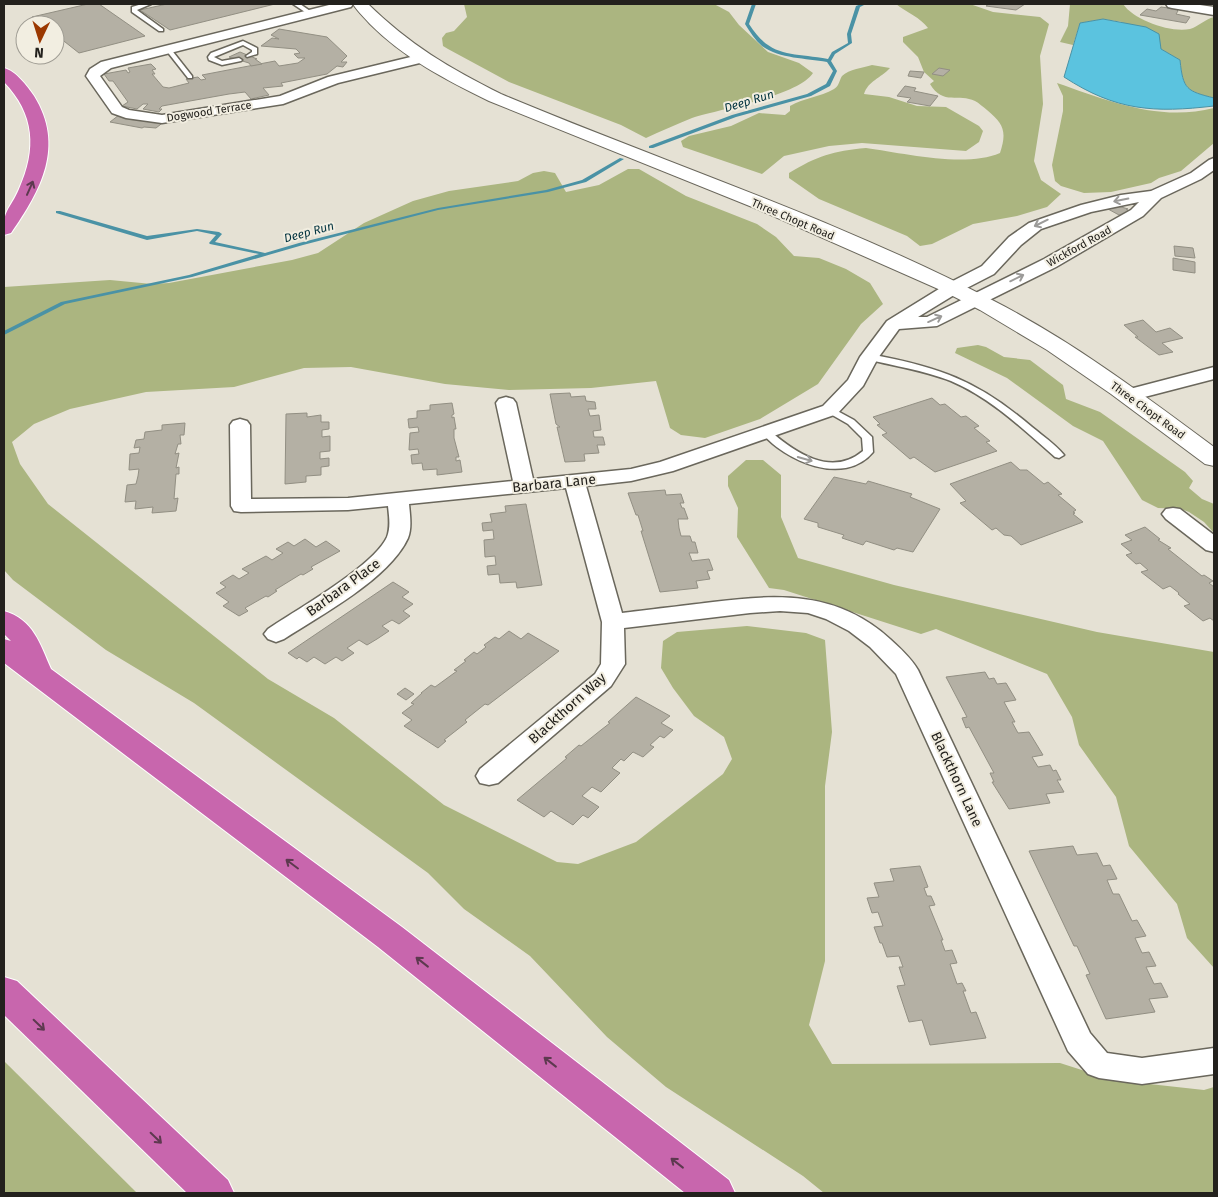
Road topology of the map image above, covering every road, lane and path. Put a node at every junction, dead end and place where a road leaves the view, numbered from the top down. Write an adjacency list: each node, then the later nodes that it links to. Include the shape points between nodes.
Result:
1 (148, 4): 8 (lane, via 134,8 134,11)
2 (296, 4): 7 (lane)
3 (347, 4): 7 (street, Dogwood Terrace)
4 (360, 4): 13 (main road, Three Chopt Road, via 391,35)
5 (1172, 4): 6 (street)
6 (1214, 11)
7 (310, 13): 9 (street, Dogwood Terrace)
8 (161, 30)
9 (228, 33): 10 (lane); 11 (street, Dogwood Terrace)
10 (243, 43): 12 (lane, via 254,50 255,53); 14 (lane, via 211,57 219,62)
11 (168, 49): 13 (street, Dogwood Terrace, via 106,65 93,76 117,110 162,119 276,101 333,80); 16 (lane)
12 (249, 56)
13 (423, 58): 22 (main road, Three Chopt Road, via 488,94 677,170)
14 (239, 60)
15 (4, 73): 21 (highway, one-way to 15, via 36,174 41,139 30,104)
16 (190, 77)
17 (1214, 164): 18 (street)
18 (1155, 195): 19 (street, one-way to 19); 20 (street, via 1144,208)
19 (1088, 208): 20 (street, Wickford Road); 22 (street, one-way to 22, via 1035,226 1015,241 988,270)
20 (1117, 224): 23 (street, Wickford Road, one-way to 20, via 1066,254)
21 (4, 229)
22 (953, 288): 23 (main road, Three Chopt Road); 24 (street, Barbara Lane)
23 (974, 299): 24 (street, one-way to 23, via 931,322); 27 (main road, Three Chopt Road, via 1068,354)
24 (894, 325): 25 (street, Barbara Lane)
25 (869, 357): 29 (street, Barbara Lane, via 856,382); 32 (lane, via 903,363 956,379 1012,415)
26 (1214, 373): 27 (street)
27 (1128, 395): 33 (main road, Three Chopt Road)
28 (506, 403): 35 (street)
29 (830, 410): 31 (street, Barbara Lane); 31 (lane, one-way to 29, via 797,457 828,464 855,463 868,452 867,438 851,422)
30 (240, 425): 36 (street, Barbara Lane, via 240,506)
31 (766, 432): 34 (street, Barbara Lane, via 666,467 631,475)
32 (1059, 455)
33 (1214, 459)
34 (574, 481): 35 (street, Barbara Lane); 40 (street, Blackthorn Way)
35 (524, 486): 36 (street, Barbara Lane)
36 (398, 500): 41 (street, Barbara Place, via 398,537 391,551 376,566)
37 (1173, 514): 38 (street)
38 (1214, 546)
39 (4, 620): 43 (highway, via 22,634)
40 (613, 622): 44 (street, Blackthorn Way, via 613,664 603,680); 46 (street, Blackthorn Lane, via 755,604 786,605 820,609 870,633 906,670 1079,1042 1099,1065 1142,1071)
41 (276, 634)
42 (4, 649): 43 (highway)
43 (39, 677): 48 (highway, one-way to 43, via 390,937)
44 (489, 776)
45 (4, 992): 47 (highway, one-way to 47)
46 (1214, 1060)
47 (214, 1193)
48 (715, 1193)

